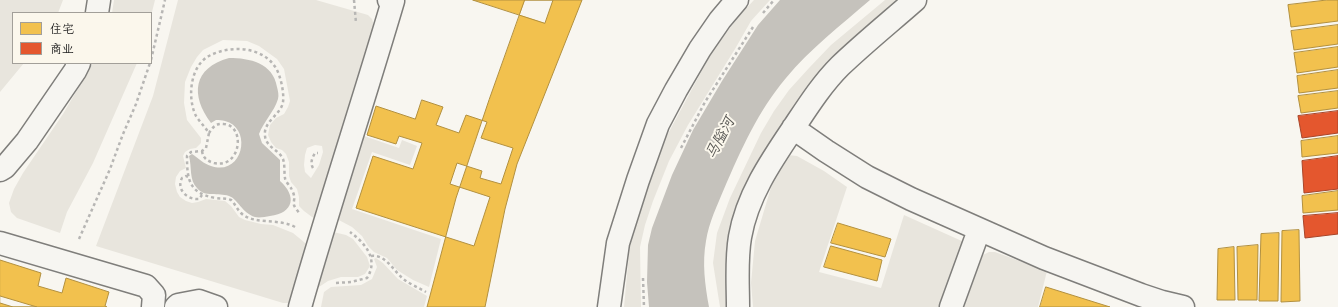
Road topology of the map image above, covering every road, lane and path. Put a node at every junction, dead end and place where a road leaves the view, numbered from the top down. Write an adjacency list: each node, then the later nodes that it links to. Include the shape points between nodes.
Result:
1 (99, 0): 7 (street)
2 (165, 0): 10 (path)
3 (389, 0): 20 (street, via 394,1)
4 (737, 0): 34 (street, via 700,49 658,124 618,243)
5 (774, 0): 8 (path)
6 (915, 0): 13 (street, via 840,67 814,97)
7 (97, 12)
8 (761, 15)
9 (756, 21): 16 (path, via 705,102)
10 (152, 56)
11 (79, 64): 17 (street, via 27,141)
12 (150, 64): 24 (path, via 110,169)
13 (793, 128): 21 (street, via 867,177); 36 (street, via 758,183 747,211 740,238 737,270)
14 (209, 133): 15 (path, via 206,148); 15 (path, via 213,126 218,124 230,126 237,137 236,152 233,158 220,164 206,160); 20 (path, via 192,105 192,81 203,59 229,48 251,50 264,56 276,66 283,103 266,126 267,142 283,160 285,179 294,196 294,206 300,214)
15 (202, 151): 18 (path, via 191,152 187,156)
16 (678, 153)
17 (0, 170)
18 (188, 177): 19 (path, via 195,190); 19 (path, via 180,181 182,192 195,199)
19 (202, 195): 20 (path, via 231,200 241,213 253,220 281,222 307,232)
20 (323, 230): 23 (path, via 338,225 360,239); 33 (street)
21 (979, 230): 28 (street); 37 (street)
22 (0, 243): 24 (street)
23 (371, 256): 26 (path, via 371,271 367,278); 27 (path, via 386,260 397,274)
24 (69, 263): 30 (street, via 146,286 154,296)
25 (643, 276): 35 (path)
26 (332, 283)
27 (426, 292)
28 (1139, 301): 29 (street)
29 (1161, 305): 38 (street)
30 (153, 307)
31 (176, 307): 32 (street, via 199,301)
32 (216, 307)
33 (300, 307)
34 (609, 307)
35 (644, 307)
36 (738, 307)
37 (951, 307)
38 (1183, 307)

